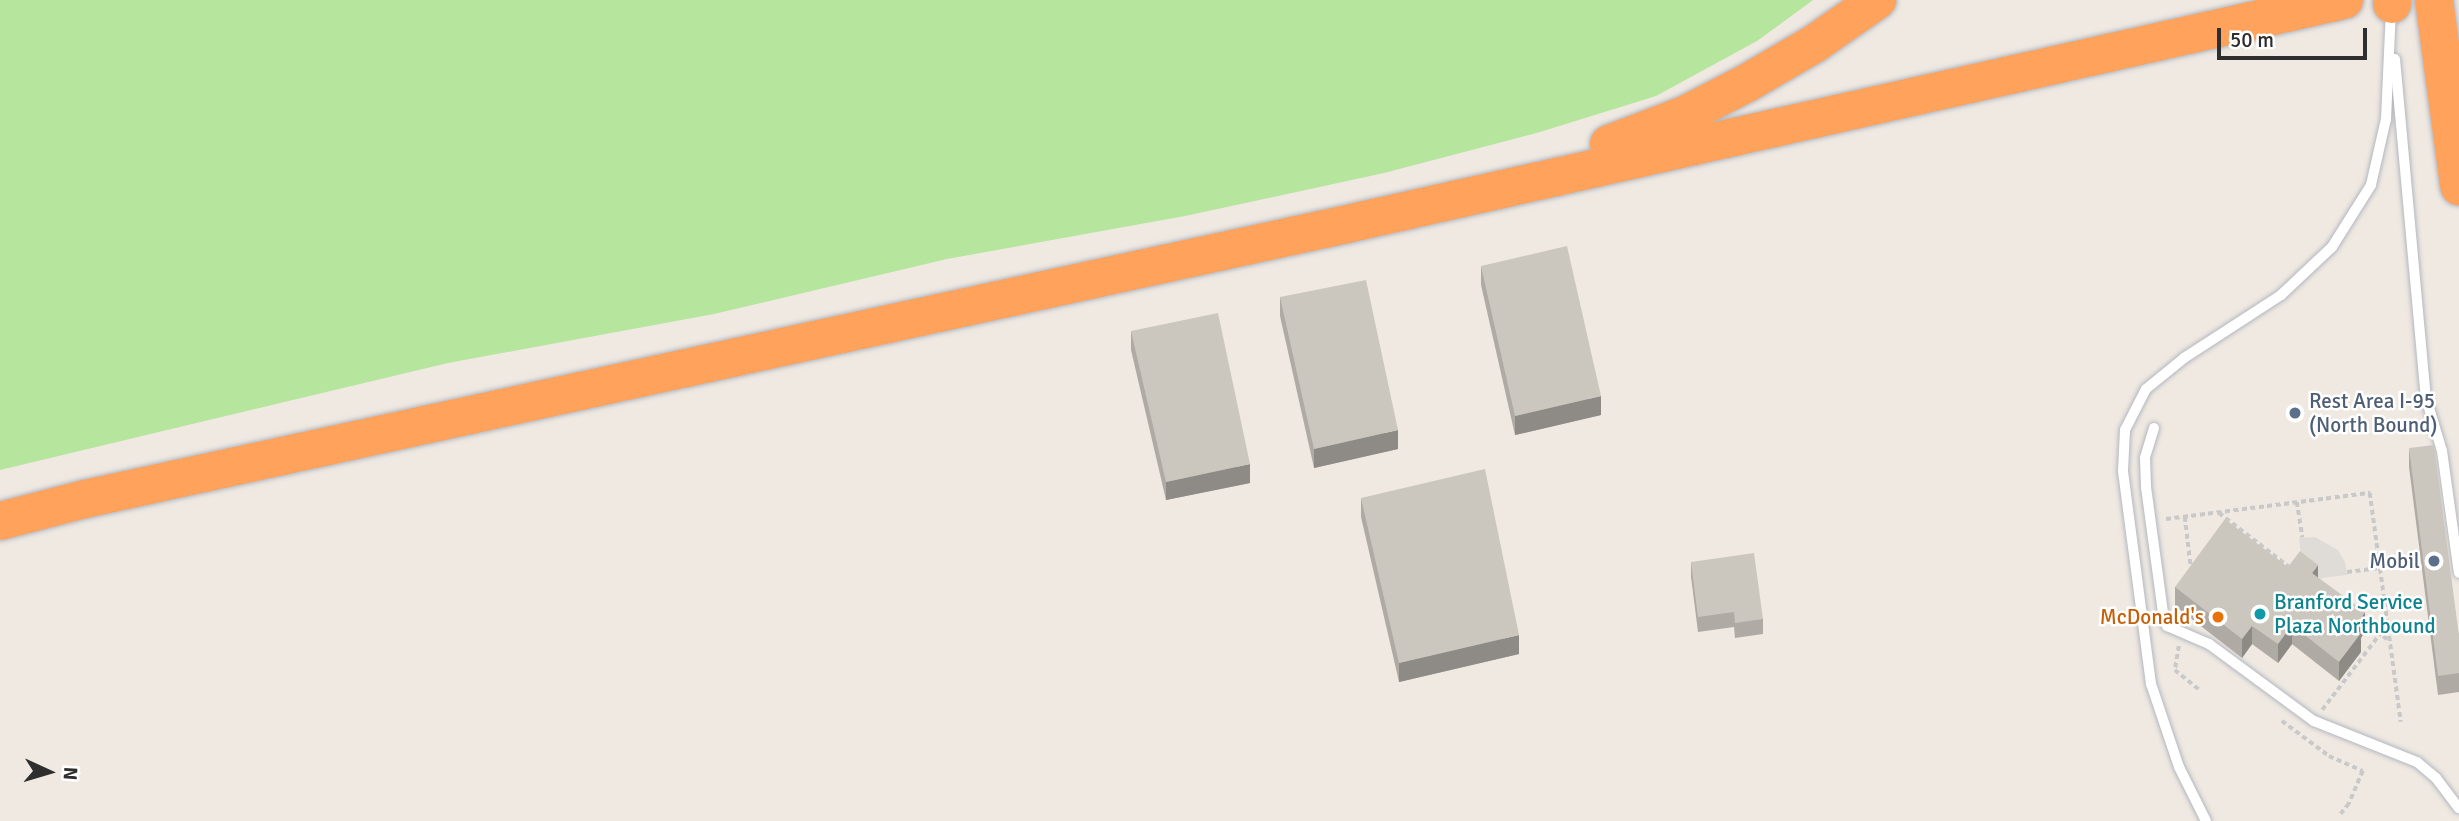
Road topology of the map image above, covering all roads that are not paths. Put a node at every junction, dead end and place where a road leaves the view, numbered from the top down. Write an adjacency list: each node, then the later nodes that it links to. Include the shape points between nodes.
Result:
1 (1877, 0): 7 (highway, via 1802,51 1716,99 1627,139 1565,156)
2 (2344, 0): 8 (highway)
3 (2434, 0): 5 (highway)
4 (2392, 2): 9 (lane, via 2426,398 2442,452); 11 (lane, via 2386,118 2371,185 2332,247 2281,295 2184,358 2146,389 2125,430 2123,471 2151,684 2169,743)
5 (2459, 186)
6 (2154, 428): 10 (lane, via 2146,458 2146,488 2164,620 2172,629 2209,644 2314,721 2417,762)
7 (0, 504)
8 (0, 521)
9 (2459, 573)
10 (2459, 808)
11 (2206, 821)

